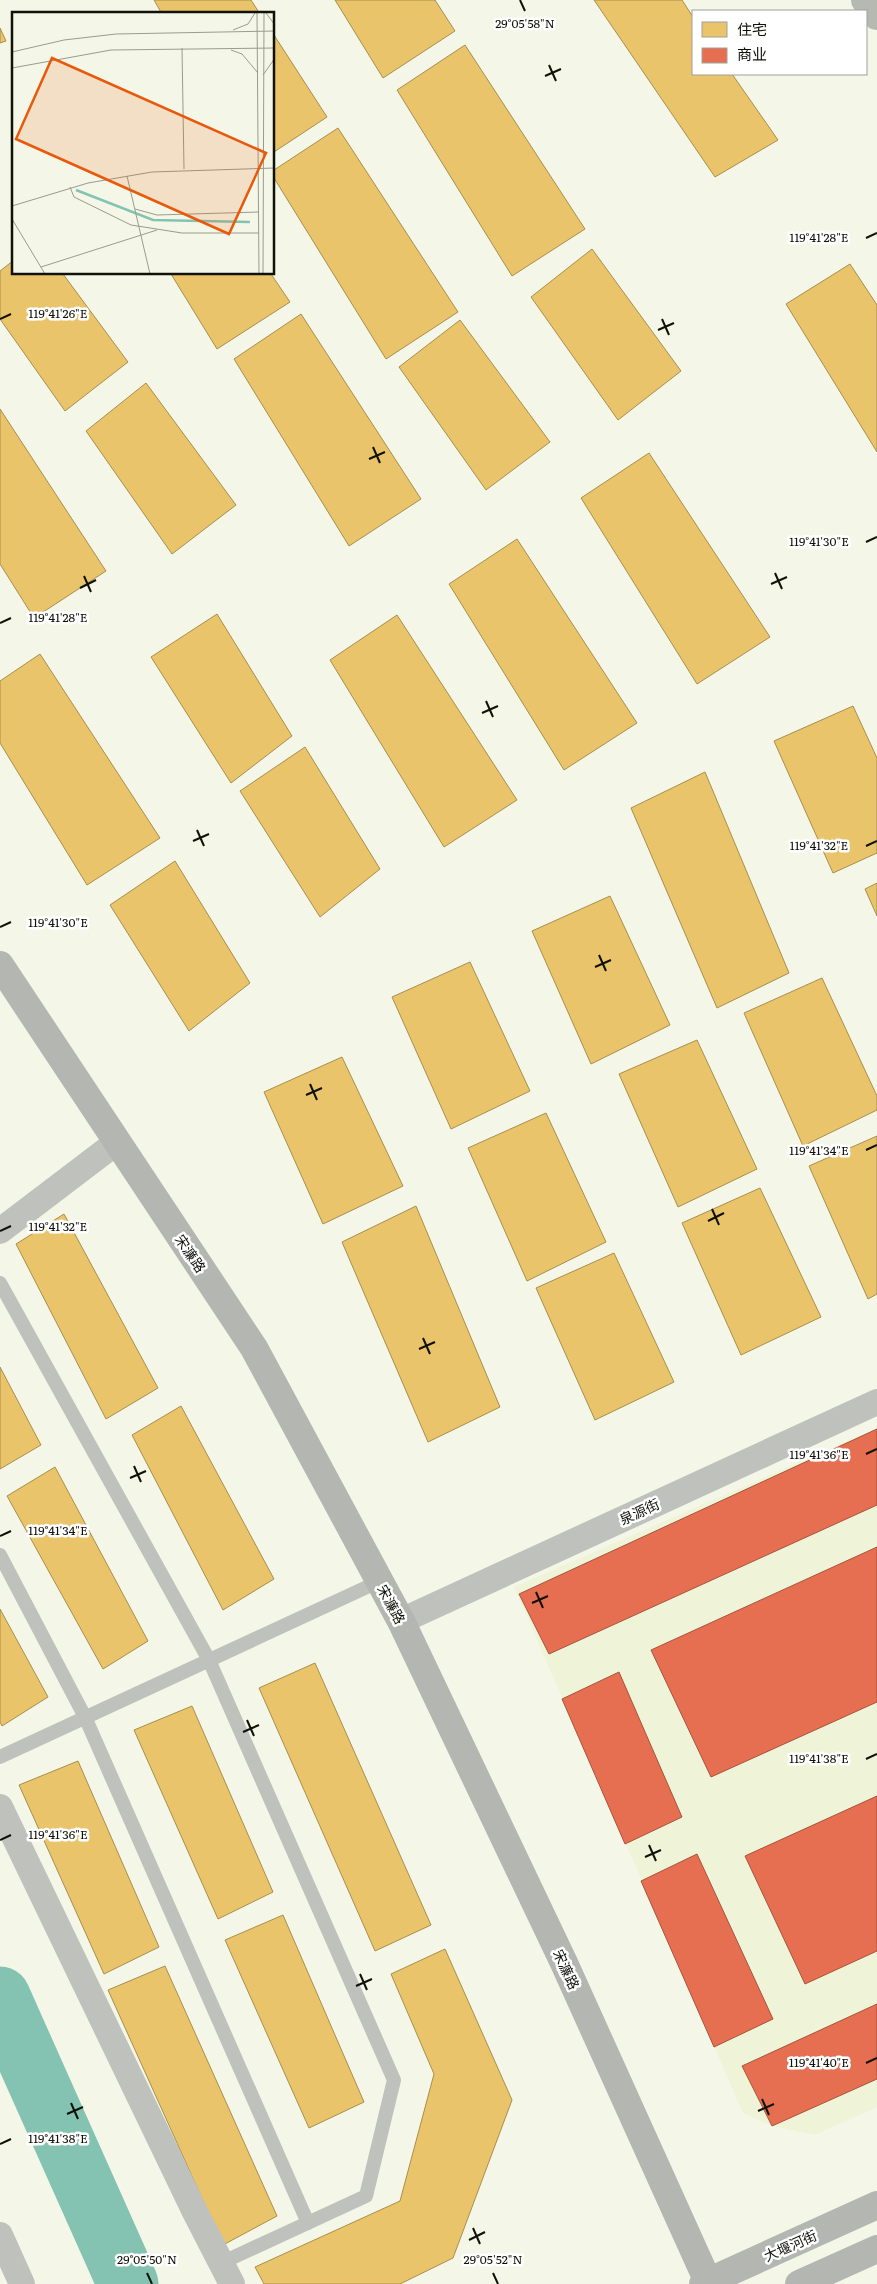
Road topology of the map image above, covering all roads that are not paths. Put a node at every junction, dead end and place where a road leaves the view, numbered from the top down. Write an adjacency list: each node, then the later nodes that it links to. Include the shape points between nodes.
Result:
1 (865, 0): 2 (main road)
2 (877, 16)
3 (0, 965): 4 (street, 宋濂路)
4 (117, 1142): 5 (street); 9 (street, 宋濂路, via 254,1348)
5 (0, 1230)
6 (0, 1282): 11 (lane)
7 (877, 1402): 10 (street, 泉源街)
8 (0, 1555): 12 (lane)
9 (380, 1581): 10 (street, 宋濂路); 11 (lane)
10 (401, 1621): 20 (street, 宋濂路, via 564,1963)
11 (209, 1660): 12 (lane); 16 (lane, via 394,2080 366,2196)
12 (85, 1717): 13 (lane); 16 (lane)
13 (0, 1757)
14 (0, 1807): 19 (street)
15 (877, 2205): 20 (street, 大堰河街)
16 (308, 2223): 19 (lane)
17 (0, 2235): 21 (street)
18 (877, 2249): 22 (street)
19 (226, 2274)
20 (707, 2283)
21 (22, 2284)
22 (799, 2284)

